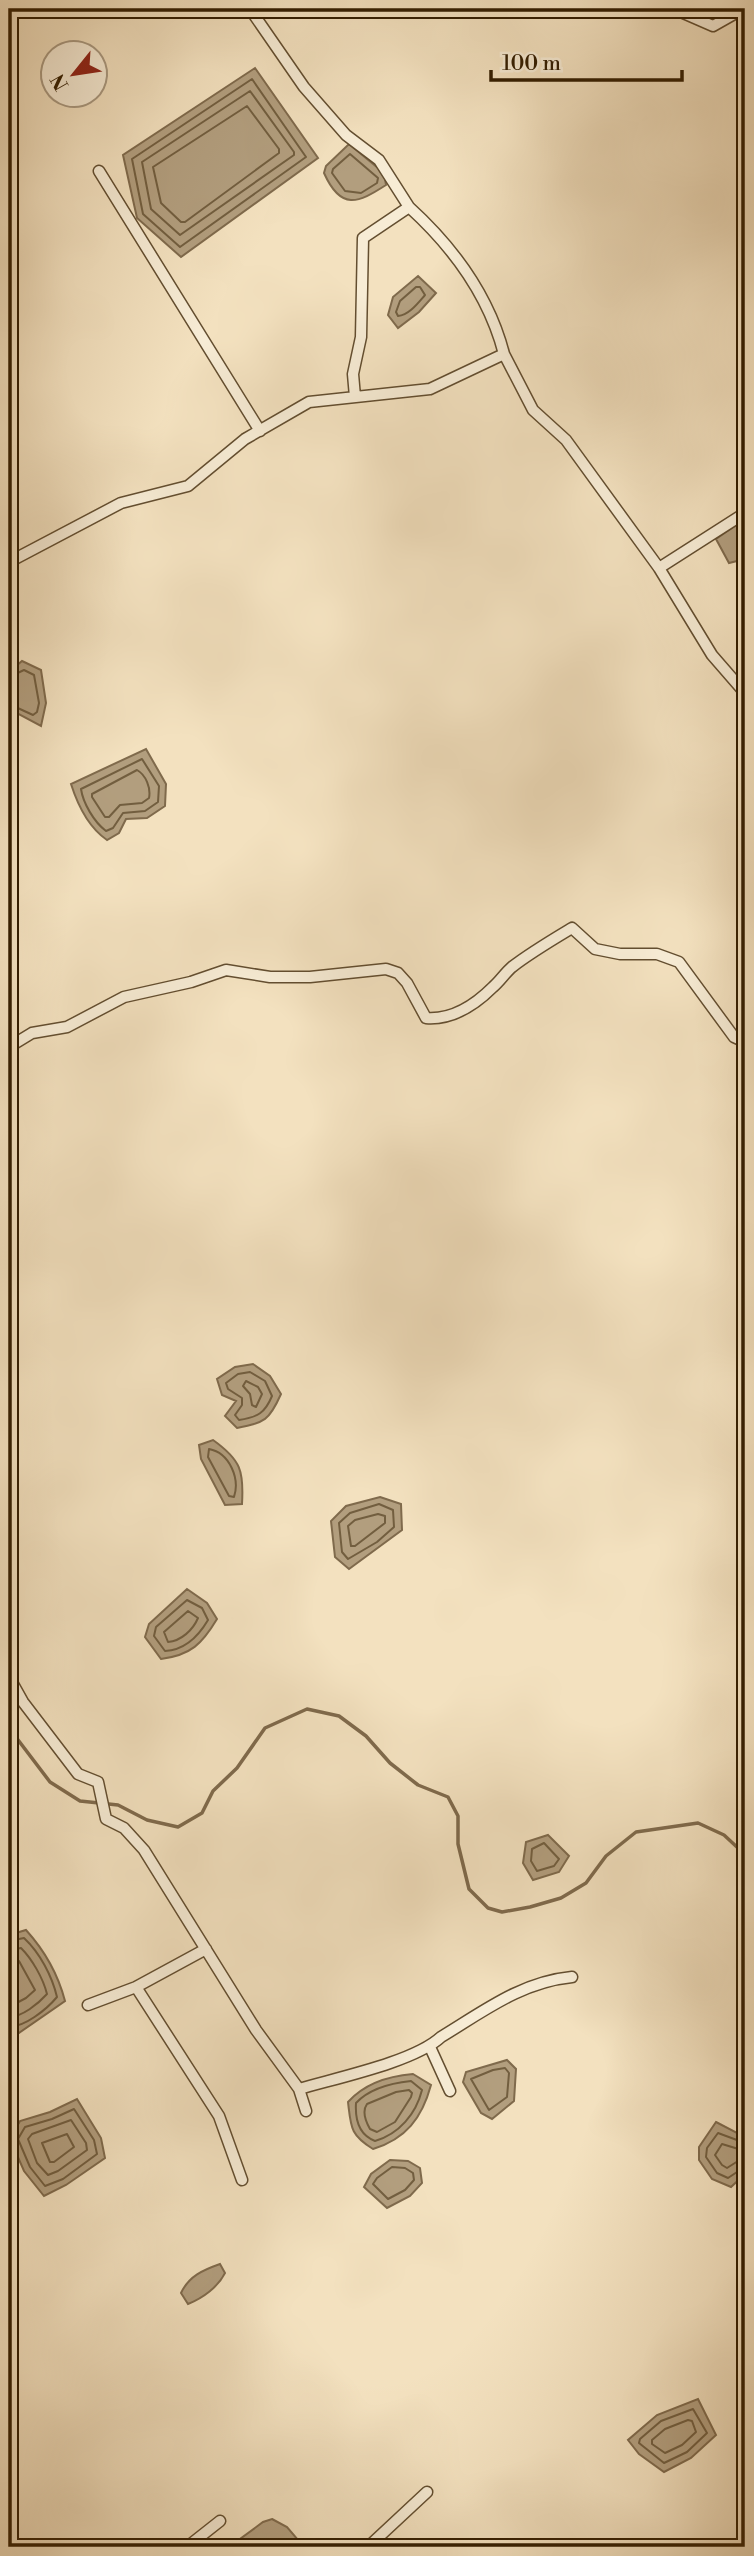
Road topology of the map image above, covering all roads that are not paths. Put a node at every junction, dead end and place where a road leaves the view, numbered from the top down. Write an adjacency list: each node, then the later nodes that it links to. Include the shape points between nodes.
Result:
1 (250, 9): 5 (street, via 304,87 346,135 379,160)
2 (674, 9): 3 (street, via 713,26)
3 (743, 9)
4 (99, 171): 8 (street)
5 (410, 207): 6 (street, via 437,232 472,279 497,326); 7 (street, via 363,238)
6 (504, 354): 7 (street, via 430,389); 11 (street, via 533,410 566,440)
7 (355, 397): 8 (street, via 309,402)
8 (260, 431): 10 (street, via 188,486 121,503)
9 (745, 513): 11 (street)
10 (9, 562)
11 (659, 568): 12 (street, via 712,655)
12 (745, 693)
13 (745, 1042): 14 (street, via 734,1037 679,962 657,954 595,949 572,928 511,968 470,1005 441,1018 426,1018 407,983 386,968 310,977 226,970 124,997 67,1027 32,1033)
14 (9, 1047)
15 (9, 1677): 16 (street, via 78,1774 98,1782 106,1819 124,1829 144,1850)
16 (206, 1949): 18 (street); 21 (street)
17 (572, 1977): 20 (street, via 526,1987)
18 (136, 1987): 19 (street); 24 (street, via 219,2116)
19 (88, 2005)
20 (430, 2047): 21 (street); 22 (street)
21 (299, 2089): 23 (street)
22 (450, 2091)
23 (306, 2110)
24 (242, 2180)
25 (427, 2492): 28 (street)
26 (220, 2521): 27 (street)
27 (187, 2547)
28 (368, 2547)

